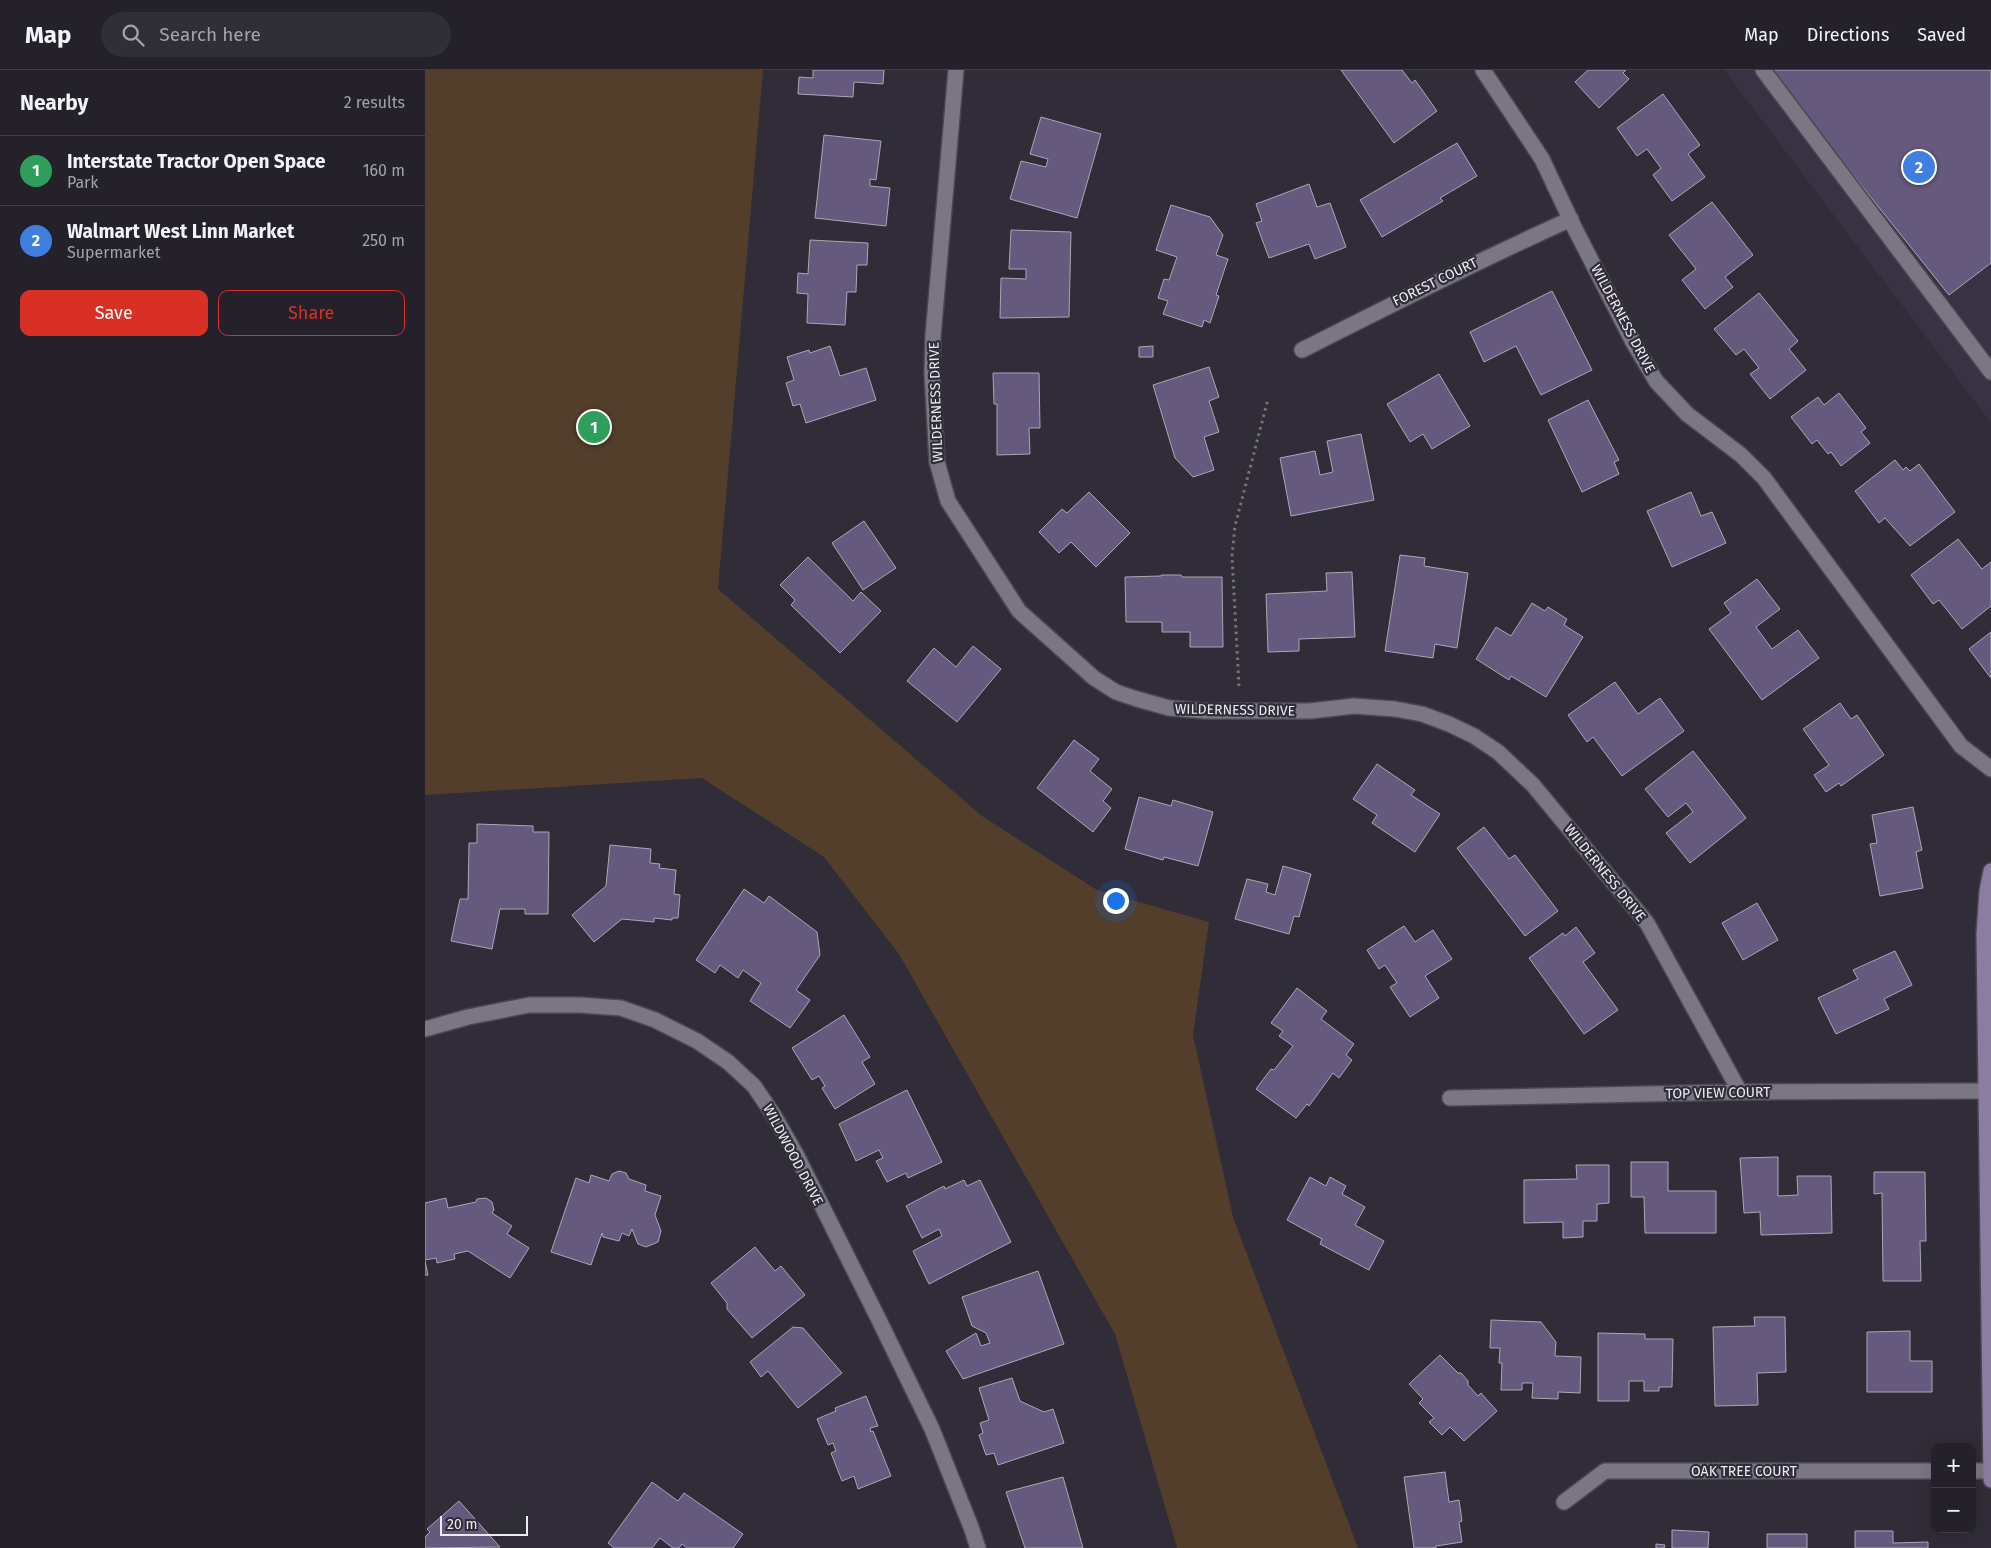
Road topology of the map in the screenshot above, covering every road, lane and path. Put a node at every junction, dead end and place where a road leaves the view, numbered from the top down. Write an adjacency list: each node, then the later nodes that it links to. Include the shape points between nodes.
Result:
1 (956, 70): 13 (street, WILDERNESS DRIVE, via 933,336 937,462 948,502 1019,611 1094,678 1116,692 1169,708 1205,712 1310,711 1355,706 1395,708 1422,714 1474,736 1533,785 1647,924)
2 (1483, 70): 4 (street, WILDERNESS DRIVE, via 1532,142)
3 (1763, 70): 6 (street)
4 (1571, 219): 5 (street, FOREST COURT, via 1495,253); 9 (street, WILDERNESS DRIVE, via 1656,381 1687,414 1741,455 1764,478 1961,746)
5 (1302, 350)
6 (1991, 372)
7 (1268, 399): 8 (path, via 1235,526 1232,556)
8 (1239, 686)
9 (1991, 769)
10 (1991, 871): 12 (main road, via 1984,934)
11 (425, 1028): 21 (street, WILDWOOD DRIVE, via 529,1005 580,1004 621,1008 655,1020 697,1041 728,1062 753,1086 797,1156 932,1430)
12 (1986, 1091): 13 (street, TOP VIEW COURT); 15 (main road)
13 (1740, 1092): 14 (street, TOP VIEW COURT)
14 (1451, 1098)
15 (1989, 1271): 18 (main road)
16 (1931, 1471): 20 (street, OAK TREE COURT, via 1605,1471)
17 (1976, 1471): 18 (street)
18 (1991, 1471): 19 (main road)
19 (1991, 1480)
20 (1564, 1502)
21 (978, 1548)

